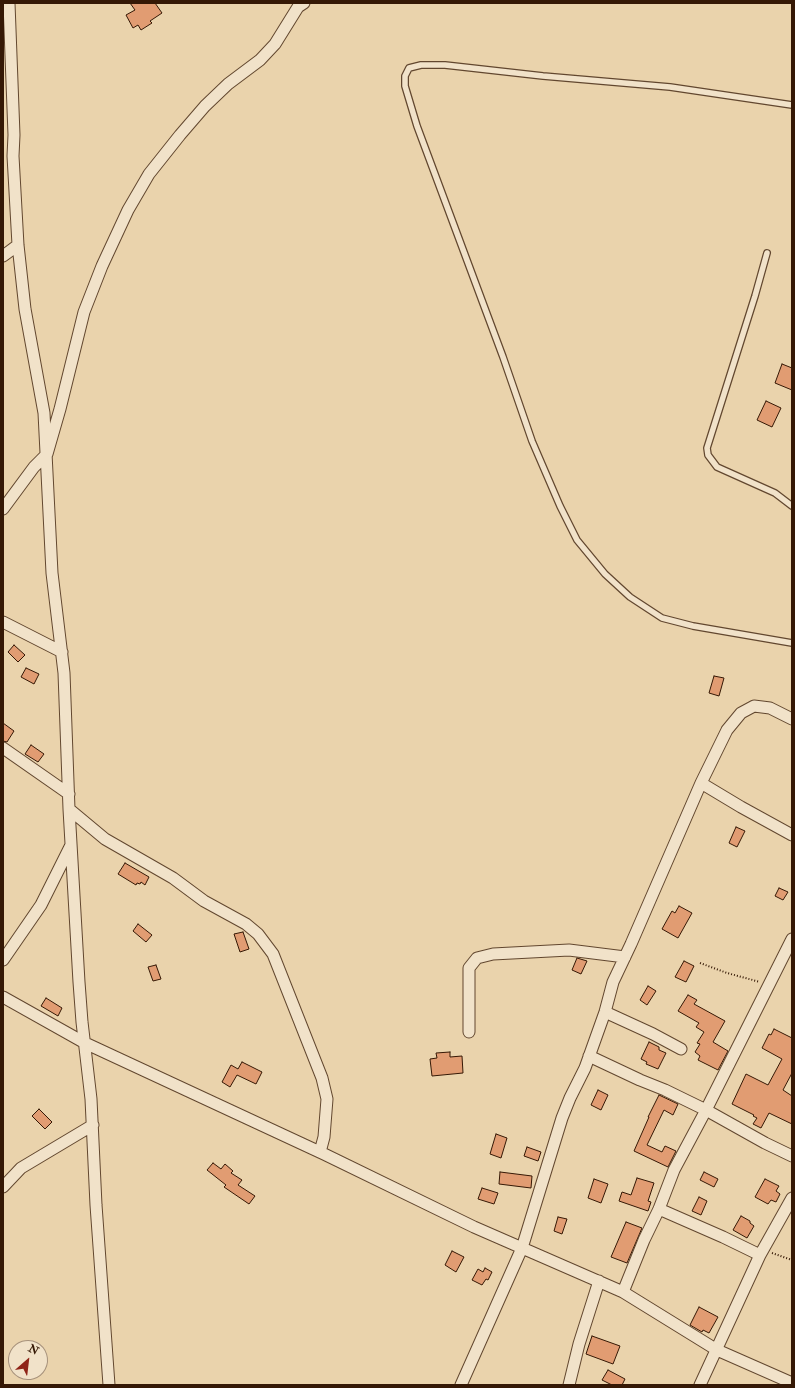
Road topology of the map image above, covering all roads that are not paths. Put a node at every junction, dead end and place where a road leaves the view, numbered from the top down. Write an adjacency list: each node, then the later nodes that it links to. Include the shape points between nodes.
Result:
1 (9, 3): 5 (street)
2 (297, 4): 9 (street, via 275,44 260,60 228,84 180,135 149,174 128,210 84,312)
3 (792, 105): 13 (lane, via 670,87 445,65 409,68 405,76 405,86 417,126 532,441 578,540 605,574 630,597 662,618 693,626)
4 (3, 146): 5 (street)
5 (13, 156): 6 (street)
6 (18, 245): 8 (street); 9 (street, via 25,309 44,413)
7 (767, 252): 10 (lane, via 707,448 708,455 717,467 775,493)
8 (3, 256)
9 (47, 454): 11 (street, via 34,467); 14 (street, via 52,573)
10 (792, 506)
11 (3, 509)
12 (3, 622): 14 (street)
13 (792, 643)
14 (62, 652): 18 (street)
15 (792, 719): 17 (street, via 770,708 754,706 741,713 727,730)
16 (3, 748): 18 (street)
17 (701, 783): 20 (street); 23 (street)
18 (68, 794): 19 (street)
19 (69, 809): 21 (street); 33 (street, via 105,839 246,924 258,934 273,954 322,1078 327,1099 324,1137)
20 (792, 835)
21 (71, 845): 24 (street, via 41,905); 28 (street)
22 (792, 939): 31 (street)
23 (625, 957): 26 (street, via 613,982); 27 (street, via 569,950 493,954 477,958 469,968)
24 (3, 960)
25 (3, 997): 28 (street)
26 (605, 1012): 29 (street); 30 (street)
27 (469, 1032)
28 (85, 1042): 32 (street); 33 (street)
29 (681, 1049)
30 (589, 1056): 31 (street); 38 (street, via 562,1118)
31 (706, 1110): 34 (street); 37 (street, via 674,1170)
32 (93, 1125): 35 (street, via 21,1168); 44 (street)
33 (320, 1152): 38 (street)
34 (792, 1156)
35 (3, 1187)
36 (792, 1198): 39 (street)
37 (659, 1209): 39 (street); 41 (street)
38 (522, 1248): 40 (street); 45 (street)
39 (762, 1252): 42 (street)
40 (599, 1281): 41 (street); 46 (street)
41 (623, 1292): 42 (street)
42 (717, 1350): 43 (street); 47 (street)
43 (792, 1383)
44 (109, 1385)
45 (461, 1385)
46 (569, 1385)
47 (700, 1385)

